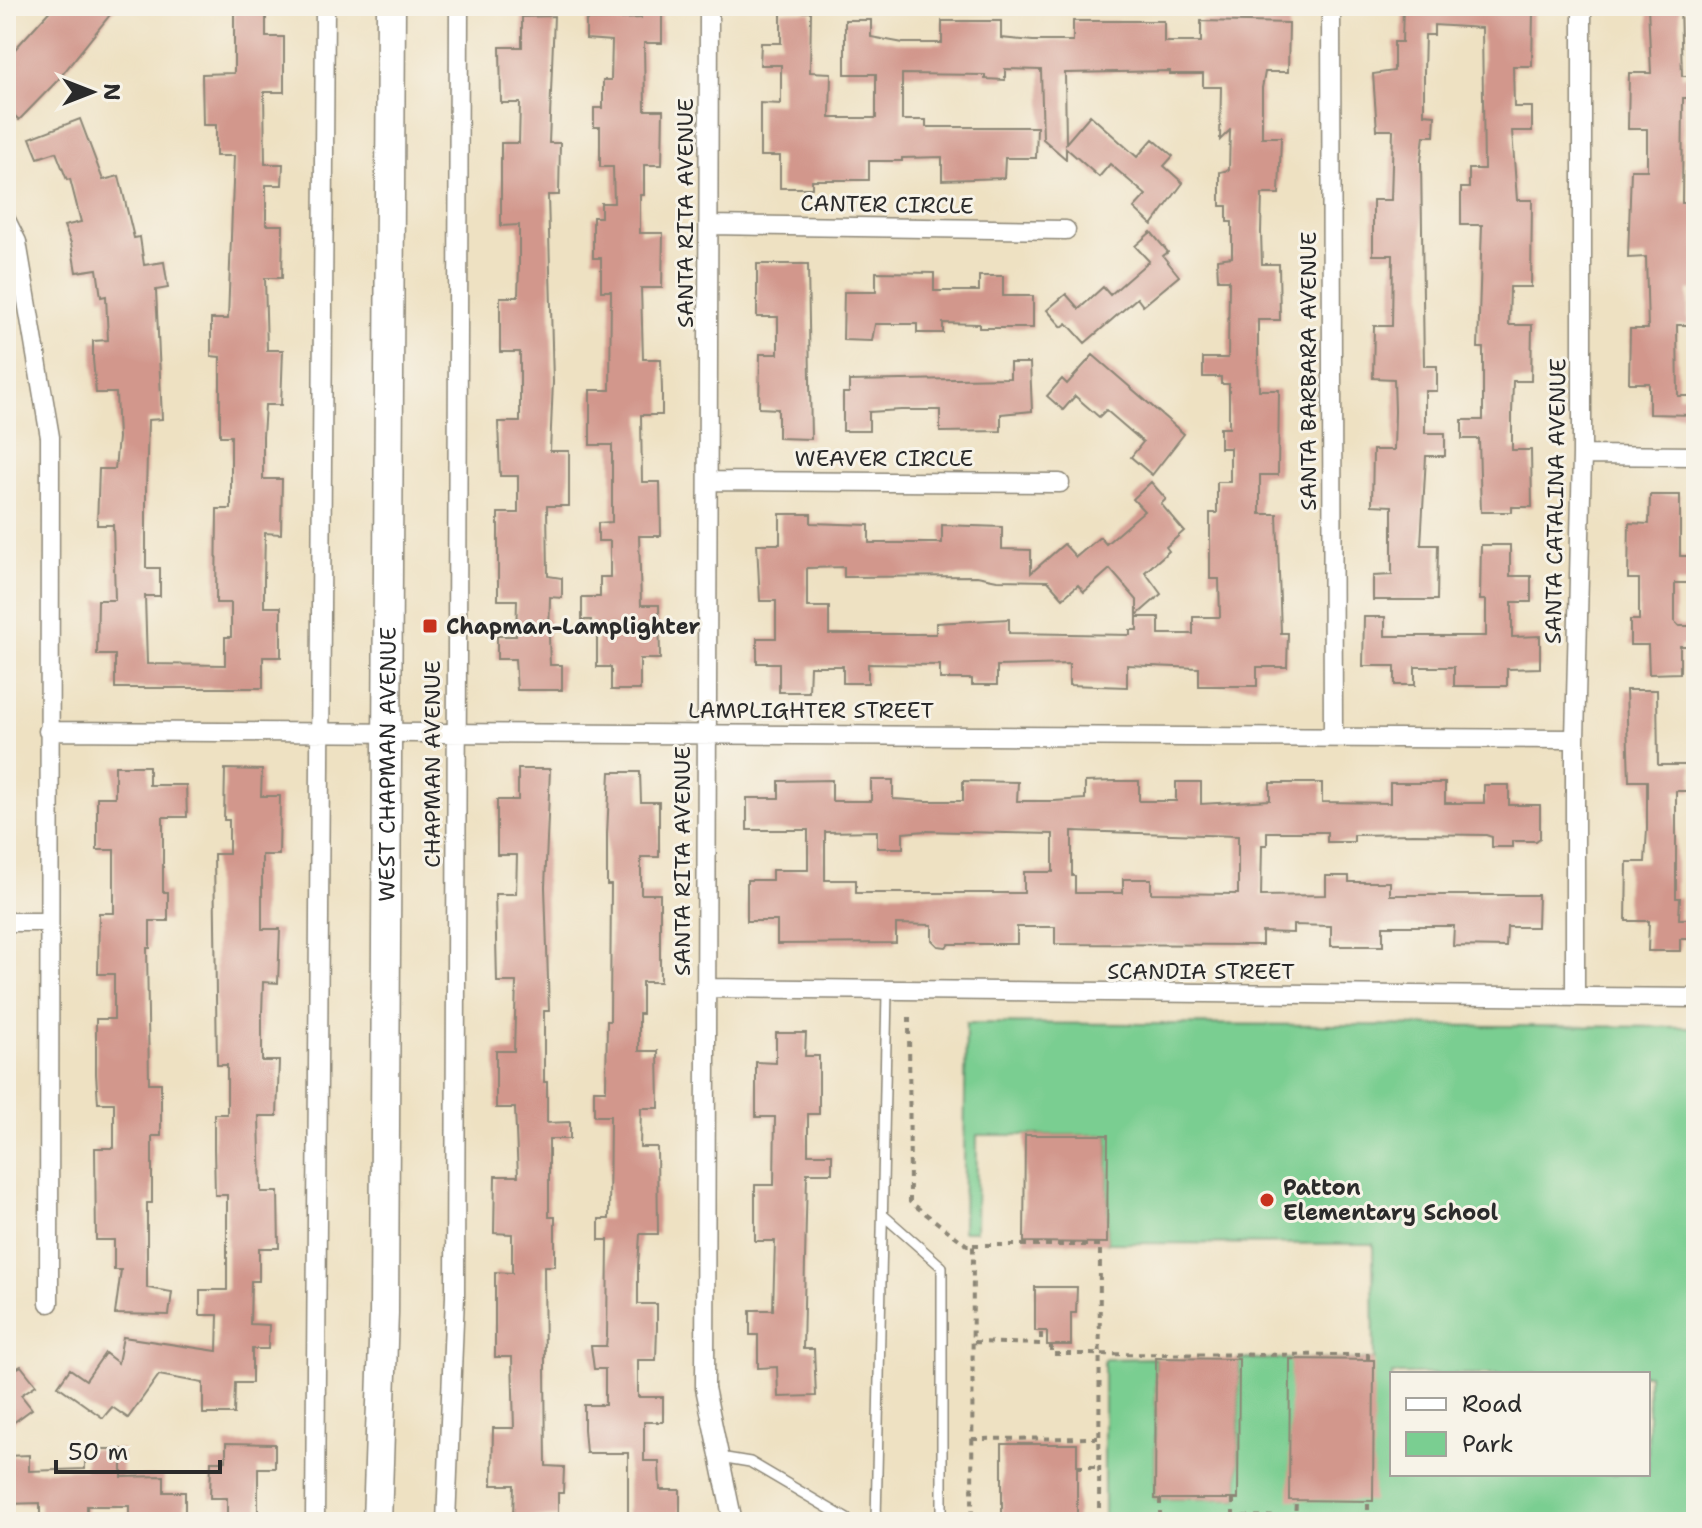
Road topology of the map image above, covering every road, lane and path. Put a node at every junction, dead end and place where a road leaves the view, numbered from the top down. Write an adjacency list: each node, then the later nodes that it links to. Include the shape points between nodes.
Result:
1 (325, 6): 14 (street)
2 (391, 6): 16 (main road, WEST CHAPMAN AVENUE)
3 (459, 6): 17 (street, CHAPMAN AVENUE)
4 (709, 6): 8 (street, SANTA RITA AVENUE)
5 (1331, 6): 19 (street, SANTA BARBARA AVENUE)
6 (1582, 6): 10 (street, SANTA CATALINA AVENUE)
7 (6, 220): 15 (street, via 17,242 50,437)
8 (709, 225): 9 (street, CANTER CIRCLE); 12 (street, SANTA RITA AVENUE)
9 (1066, 230)
10 (1582, 455): 11 (street); 20 (street, SANTA CATALINA AVENUE)
11 (1696, 456)
12 (708, 481): 13 (street, WEAVER CIRCLE); 18 (street, SANTA RITA AVENUE)
13 (1060, 483)
14 (321, 730): 15 (street, LAMPLIGHTER STREET); 16 (street, LAMPLIGHTER STREET); 50 (street)
15 (48, 731): 22 (street)
16 (387, 733): 17 (street, LAMPLIGHTER STREET); 51 (main road, WEST CHAPMAN AVENUE, via 385,1297)
17 (456, 734): 18 (street, LAMPLIGHTER STREET); 52 (street, CHAPMAN AVENUE, via 455,1296)
18 (707, 734): 19 (street, LAMPLIGHTER STREET); 23 (street, SANTA RITA AVENUE)
19 (1333, 736): 20 (street, LAMPLIGHTER STREET)
20 (1575, 739): 25 (street, SANTA CATALINA AVENUE)
21 (6, 922): 22 (street)
22 (48, 922): 30 (street)
23 (705, 988): 24 (street, SCANDIA STREET); 38 (street, SANTA RITA AVENUE, via 705,1388)
24 (887, 992): 25 (street, SCANDIA STREET); 28 (lane)
25 (1575, 997): 26 (street, SCANDIA STREET)
26 (1696, 998)
27 (909, 1017): 29 (path, via 910,1202)
28 (883, 1215): 55 (lane); 56 (lane, via 942,1267)
29 (973, 1245): 32 (path); 34 (path, via 1100,1245)
30 (49, 1303)
31 (1041, 1331): 32 (path, via 1041,1344)
32 (974, 1342): 37 (path)
33 (1051, 1345): 34 (path, via 1051,1354)
34 (1100, 1355): 35 (path, via 1368,1355); 36 (path)
35 (1368, 1360)
36 (1100, 1438): 37 (path); 40 (path)
37 (972, 1439): 57 (path)
38 (720, 1457): 53 (street, SANTA RITA AVENUE); 54 (lane, via 750,1462)
39 (1077, 1467): 40 (path)
40 (1100, 1467): 46 (path)
41 (1160, 1499): 45 (path)
42 (1233, 1499): 47 (path)
43 (1296, 1500): 48 (path)
44 (1368, 1501): 49 (path)
45 (1161, 1515): 46 (path); 47 (path); 58 (path)
46 (1099, 1519)
47 (1233, 1519): 48 (path)
48 (1295, 1519): 49 (path)
49 (1368, 1519)
50 (315, 1522)
51 (377, 1522)
52 (446, 1522)
53 (733, 1522)
54 (852, 1522)
55 (876, 1522)
56 (942, 1522)
57 (972, 1522)
58 (1160, 1522)

